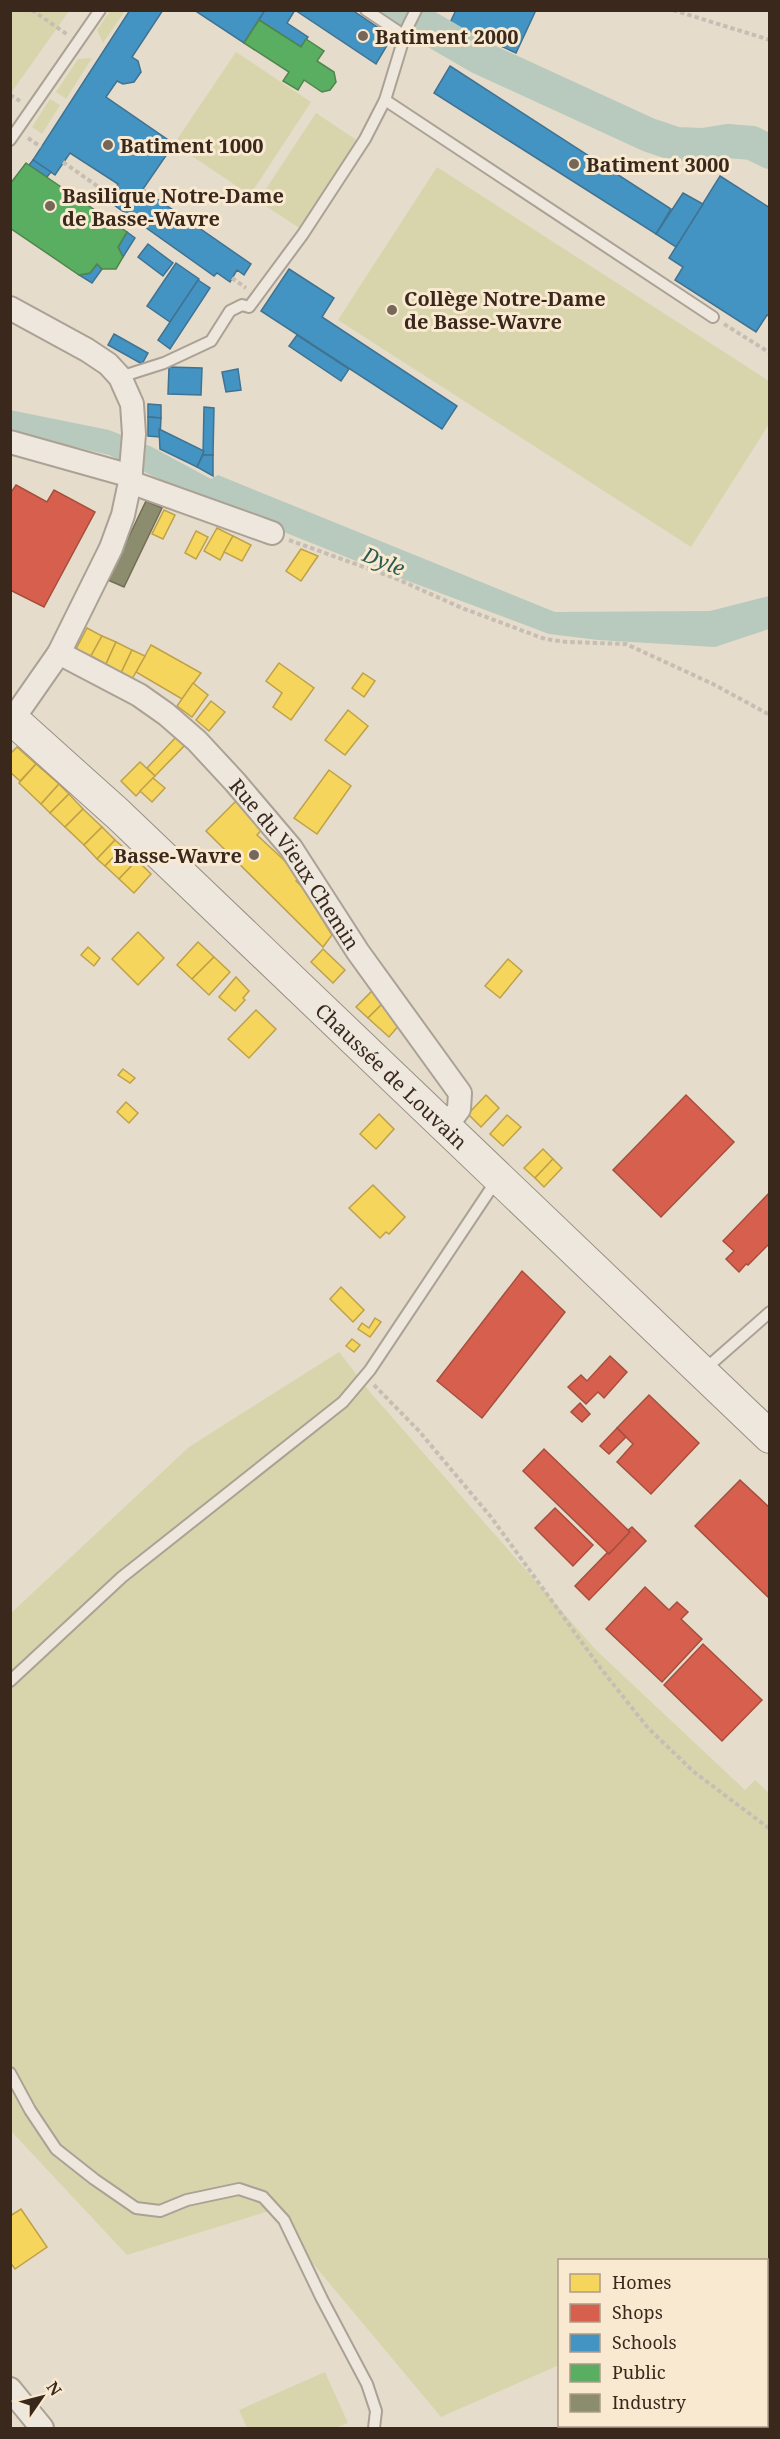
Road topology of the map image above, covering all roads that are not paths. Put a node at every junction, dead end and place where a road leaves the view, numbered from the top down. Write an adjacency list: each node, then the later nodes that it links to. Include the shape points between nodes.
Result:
1 (100, 10): 6 (lane)
2 (366, 10): 4 (lane)
3 (416, 12): 4 (lane)
4 (406, 32): 5 (lane)
5 (385, 100): 8 (lane); 9 (lane, via 365,139 249,307 242,305 230,311 211,340 164,363)
6 (10, 140)
7 (10, 308): 9 (street, via 87,350)
8 (713, 317)
9 (120, 377): 11 (street, via 132,404)
10 (10, 442): 11 (street)
11 (131, 475): 12 (street); 13 (street, via 111,548)
12 (272, 533)
13 (59, 653): 14 (street); 15 (street, Rue du Vieux Chemin, via 139,695 166,714 197,741 291,848 358,952 460,1093 459,1109)
14 (12, 718): 15 (main road, Chaussée de Louvain)
15 (445, 1128): 16 (main road, Chaussée de Louvain)
16 (498, 1178): 18 (main road, Chaussée de Louvain); 20 (lane, via 364,1377 343,1402 122,1577)
17 (770, 1312): 18 (lane)
18 (702, 1373): 19 (main road, Chaussée de Louvain)
19 (770, 1437)
20 (10, 1681)
21 (10, 2073): 24 (lane, via 56,2149 136,2208 160,2211 187,2200 239,2189 263,2198 284,2220 367,2384 376,2411)
22 (10, 2389): 23 (street)
23 (42, 2428)
24 (374, 2428)

